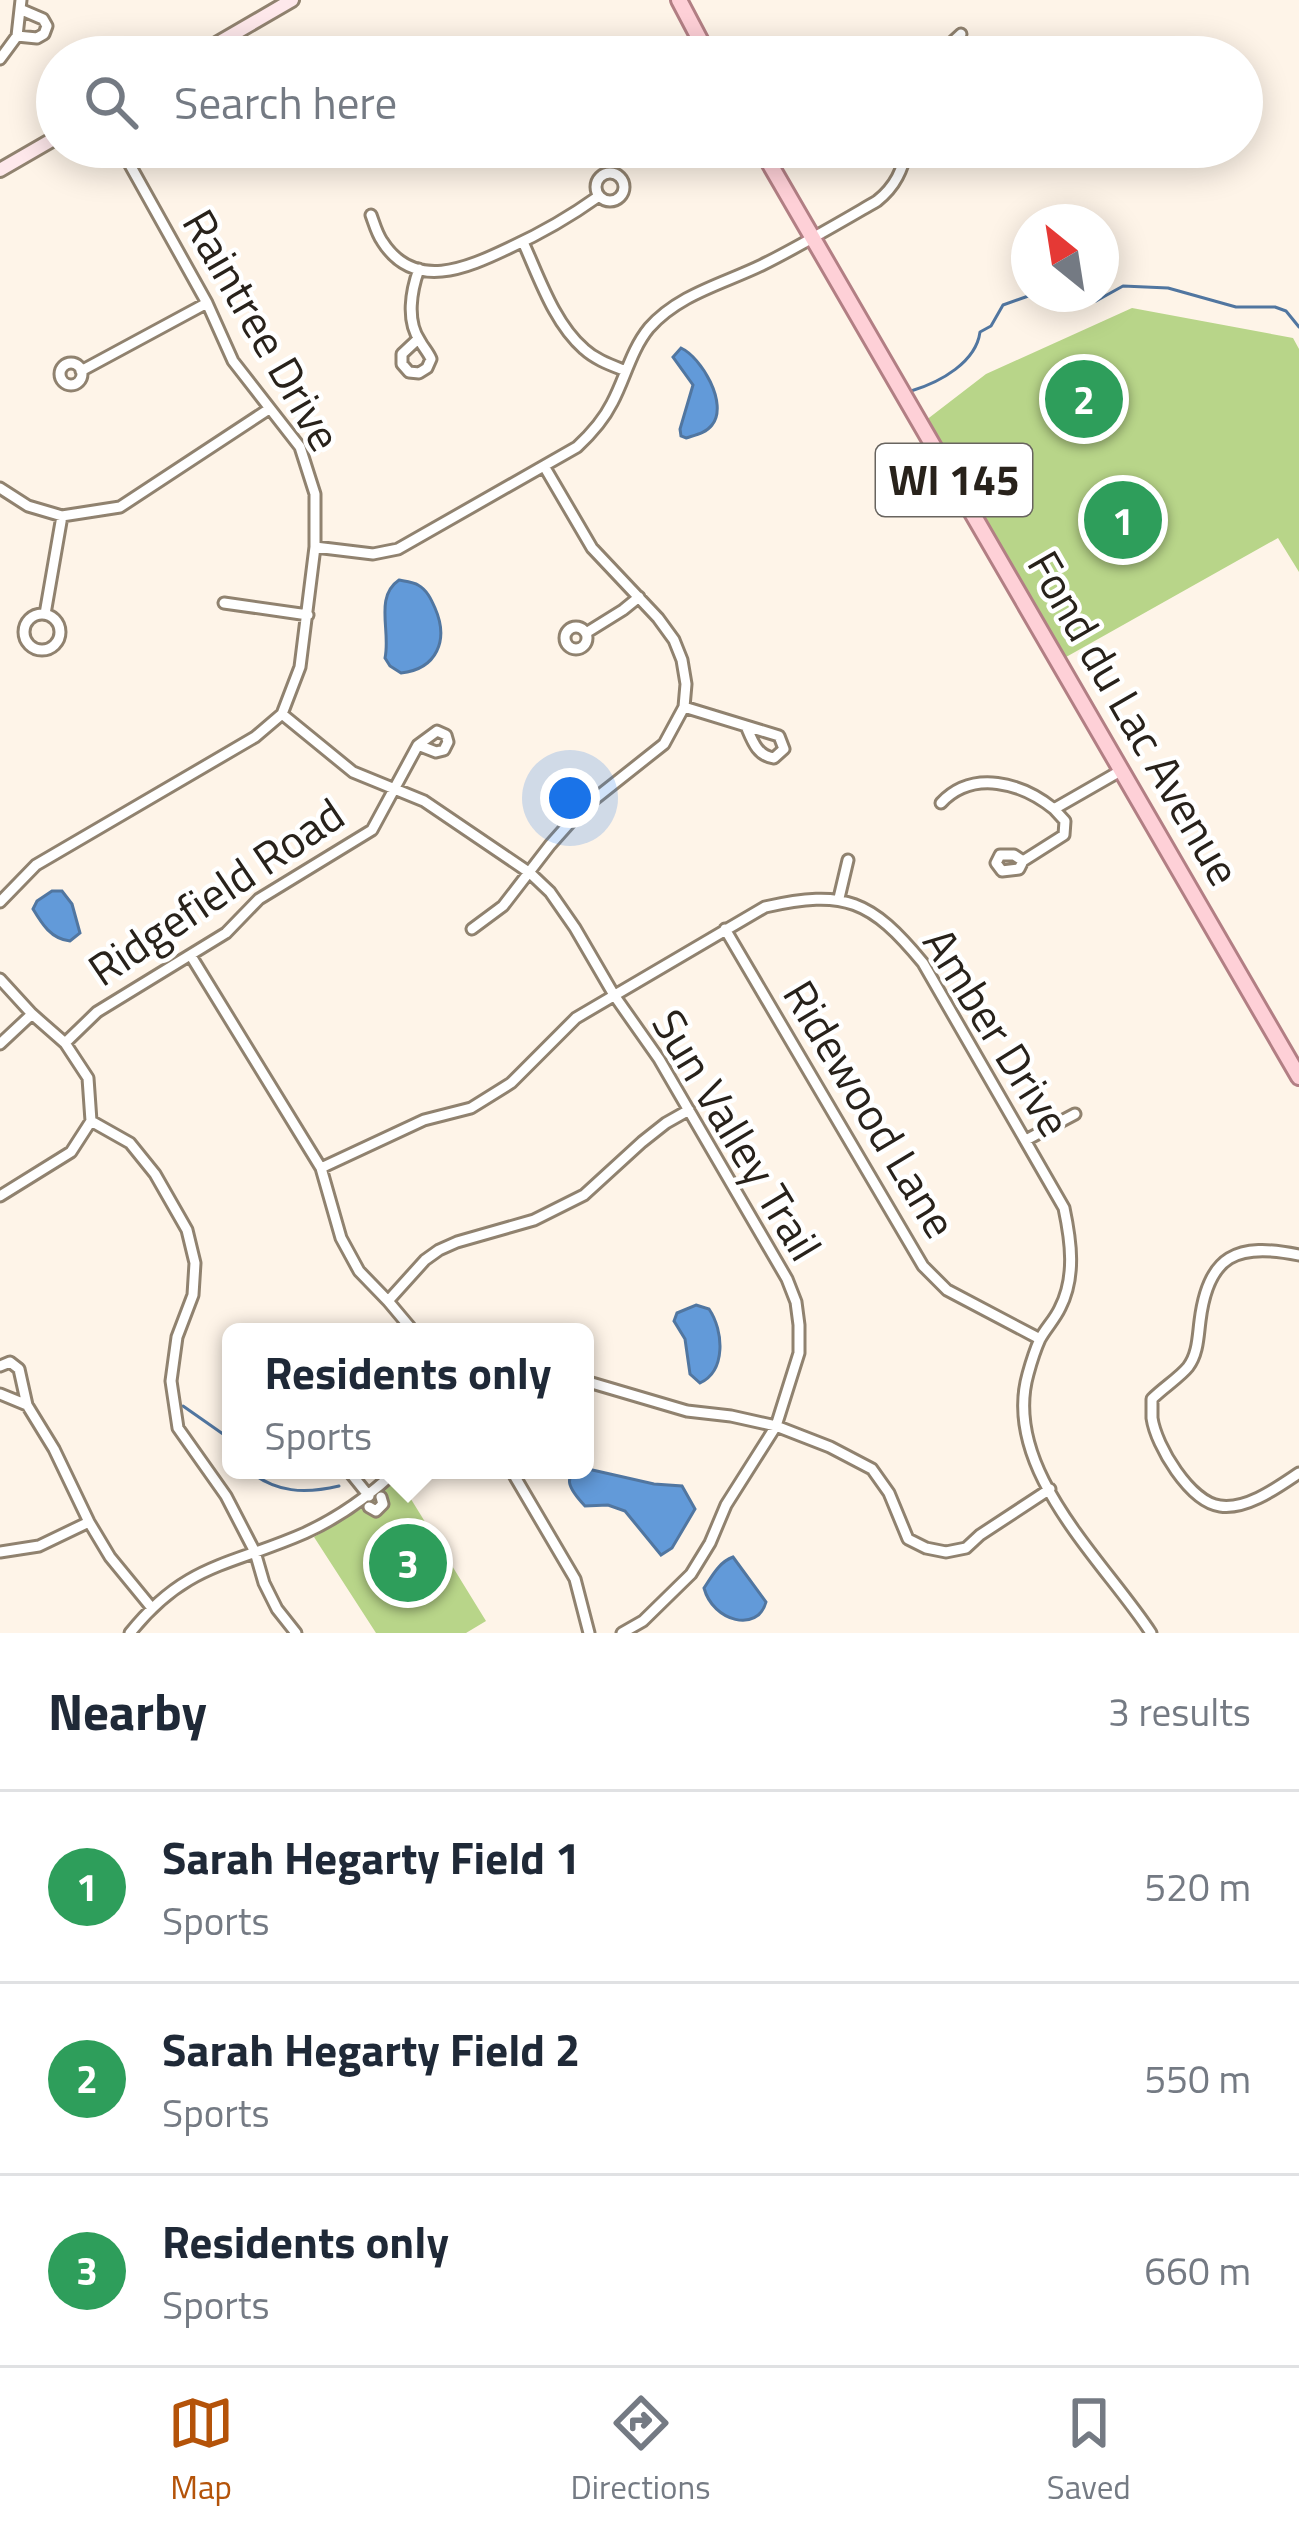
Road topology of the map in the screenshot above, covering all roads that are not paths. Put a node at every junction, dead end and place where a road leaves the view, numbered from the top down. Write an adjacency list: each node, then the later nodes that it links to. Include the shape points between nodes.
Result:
1 (292, 0): 6 (street)
2 (679, 0): 7 (main road)
3 (22, 5): 4 (street); 5 (street, via 43,19)
4 (17, 36): 8 (street); 9 (street)
5 (40, 36)
6 (230, 36)
7 (698, 36)
8 (36, 38)
9 (0, 59)
10 (36, 149): 14 (street)
11 (132, 168): 20 (street, Raintree Drive)
12 (772, 168): 17 (main road, Fond du Lac Avenue / WI 145)
13 (903, 168): 17 (street, via 884,196)
14 (0, 170)
15 (599, 196): 18 (street)
16 (371, 215): 19 (street, via 382,242)
17 (813, 238): 23 (street, via 670,308); 38 (main road, Fond du Lac Avenue / WI 145)
18 (523, 242): 19 (street, via 452,272); 23 (street, via 574,338)
19 (418, 269): 21 (street, via 411,303)
20 (207, 303): 22 (street); 24 (street, Raintree Drive, via 233,361)
21 (418, 339)
22 (81, 371)
23 (626, 371): 25 (street, via 595,431)
24 (268, 409): 27 (street, via 120,507); 28 (street, Raintree Drive, via 300,447 315,494)
25 (544, 466): 28 (street, via 398,549); 29 (street, via 592,548)
26 (0, 488): 27 (street)
27 (62, 516): 31 (street)
28 (315, 547): 32 (street, Raintree Drive)
29 (639, 597): 33 (street); 34 (street, via 682,659)
30 (224, 603): 32 (street)
31 (45, 614): 31 (street, via 25,625 24,637 38,650 60,635)
32 (308, 615): 35 (street, Raintree Drive)
33 (586, 633)
34 (684, 707): 36 (street); 44 (street, via 664,744 582,809)
35 (282, 714): 39 (street, Sun Valley Trail, via 353,772); 46 (street, via 36,865)
36 (746, 726)
37 (418, 746): 39 (street, Ridgefield Road)
38 (1122, 770): 41 (street); 57 (main road, Fond du Lac Avenue / WI 145)
39 (394, 789): 44 (street, Sun Valley Trail); 49 (street, Ridgefield Road, via 372,830 259,899)
40 (941, 803): 41 (street, via 960,788 1002,783)
41 (1054, 809): 43 (street, via 1065,821 1064,836)
42 (848, 860): 45 (street)
43 (1023, 861)
44 (530, 873): 47 (street); 52 (street, Sun Valley Trail)
45 (839, 898): 48 (street, via 765,907); 61 (street, Amber Drive, via 897,932 923,963)
46 (0, 902)
47 (472, 929)
48 (725, 929): 52 (street); 67 (street, Ridewood Lane, via 923,1266 947,1290)
49 (191, 956): 55 (street, Ridgefield Road, via 97,1012); 62 (street)
50 (0, 980): 51 (street)
51 (9, 991): 53 (street); 54 (street)
52 (614, 995): 58 (street, Sun Valley Trail); 62 (street, via 471,1108 424,1120)
53 (0, 1000)
54 (32, 1014): 55 (street); 56 (street)
55 (65, 1042): 60 (street, via 88,1078)
56 (0, 1044)
57 (1299, 1077)
58 (689, 1110): 65 (street, via 584,1195 439,1250); 72 (street, Sun Valley Trail, via 796,1302 799,1353)
59 (1075, 1114): 61 (street)
60 (91, 1120): 63 (street, via 71,1152); 82 (street, via 130,1143 187,1230 195,1262 171,1381 178,1428)
61 (1026, 1140): 67 (street, Amber Drive, via 1064,1208 1071,1240 1062,1305)
62 (321, 1168): 65 (street, via 341,1238)
63 (0, 1196)
64 (1299, 1256): 73 (street, via 1245,1251 1208,1279 1187,1368 1152,1399 1161,1445 1190,1490 1218,1507 1245,1504)
65 (388, 1300): 66 (street)
66 (407, 1323)
67 (1040, 1339): 77 (street, Amber Drive, via 1026,1380 1025,1429)
68 (0, 1366): 71 (street, via 20,1369)
69 (594, 1384): 72 (street)
70 (0, 1394): 71 (street)
71 (27, 1405): 80 (street)
72 (776, 1426): 77 (street, via 872,1469 908,1539 926,1548 965,1548); 87 (street, Sun Valley Trail, via 692,1574)
73 (1299, 1473)
74 (354, 1479): 79 (street)
75 (389, 1479): 79 (street)
76 (516, 1479): 86 (street, via 575,1579)
77 (1050, 1489): 88 (street, Amber Drive)
78 (381, 1497): 79 (street, via 376,1511)
79 (369, 1502): 82 (street)
80 (89, 1522): 81 (street, via 39,1546); 83 (street)
81 (0, 1552)
82 (255, 1552): 83 (street, via 197,1574); 85 (street, via 263,1583)
83 (151, 1607): 84 (street)
84 (130, 1633)
85 (296, 1633)
86 (590, 1633)
87 (622, 1633)
88 (1150, 1633)

